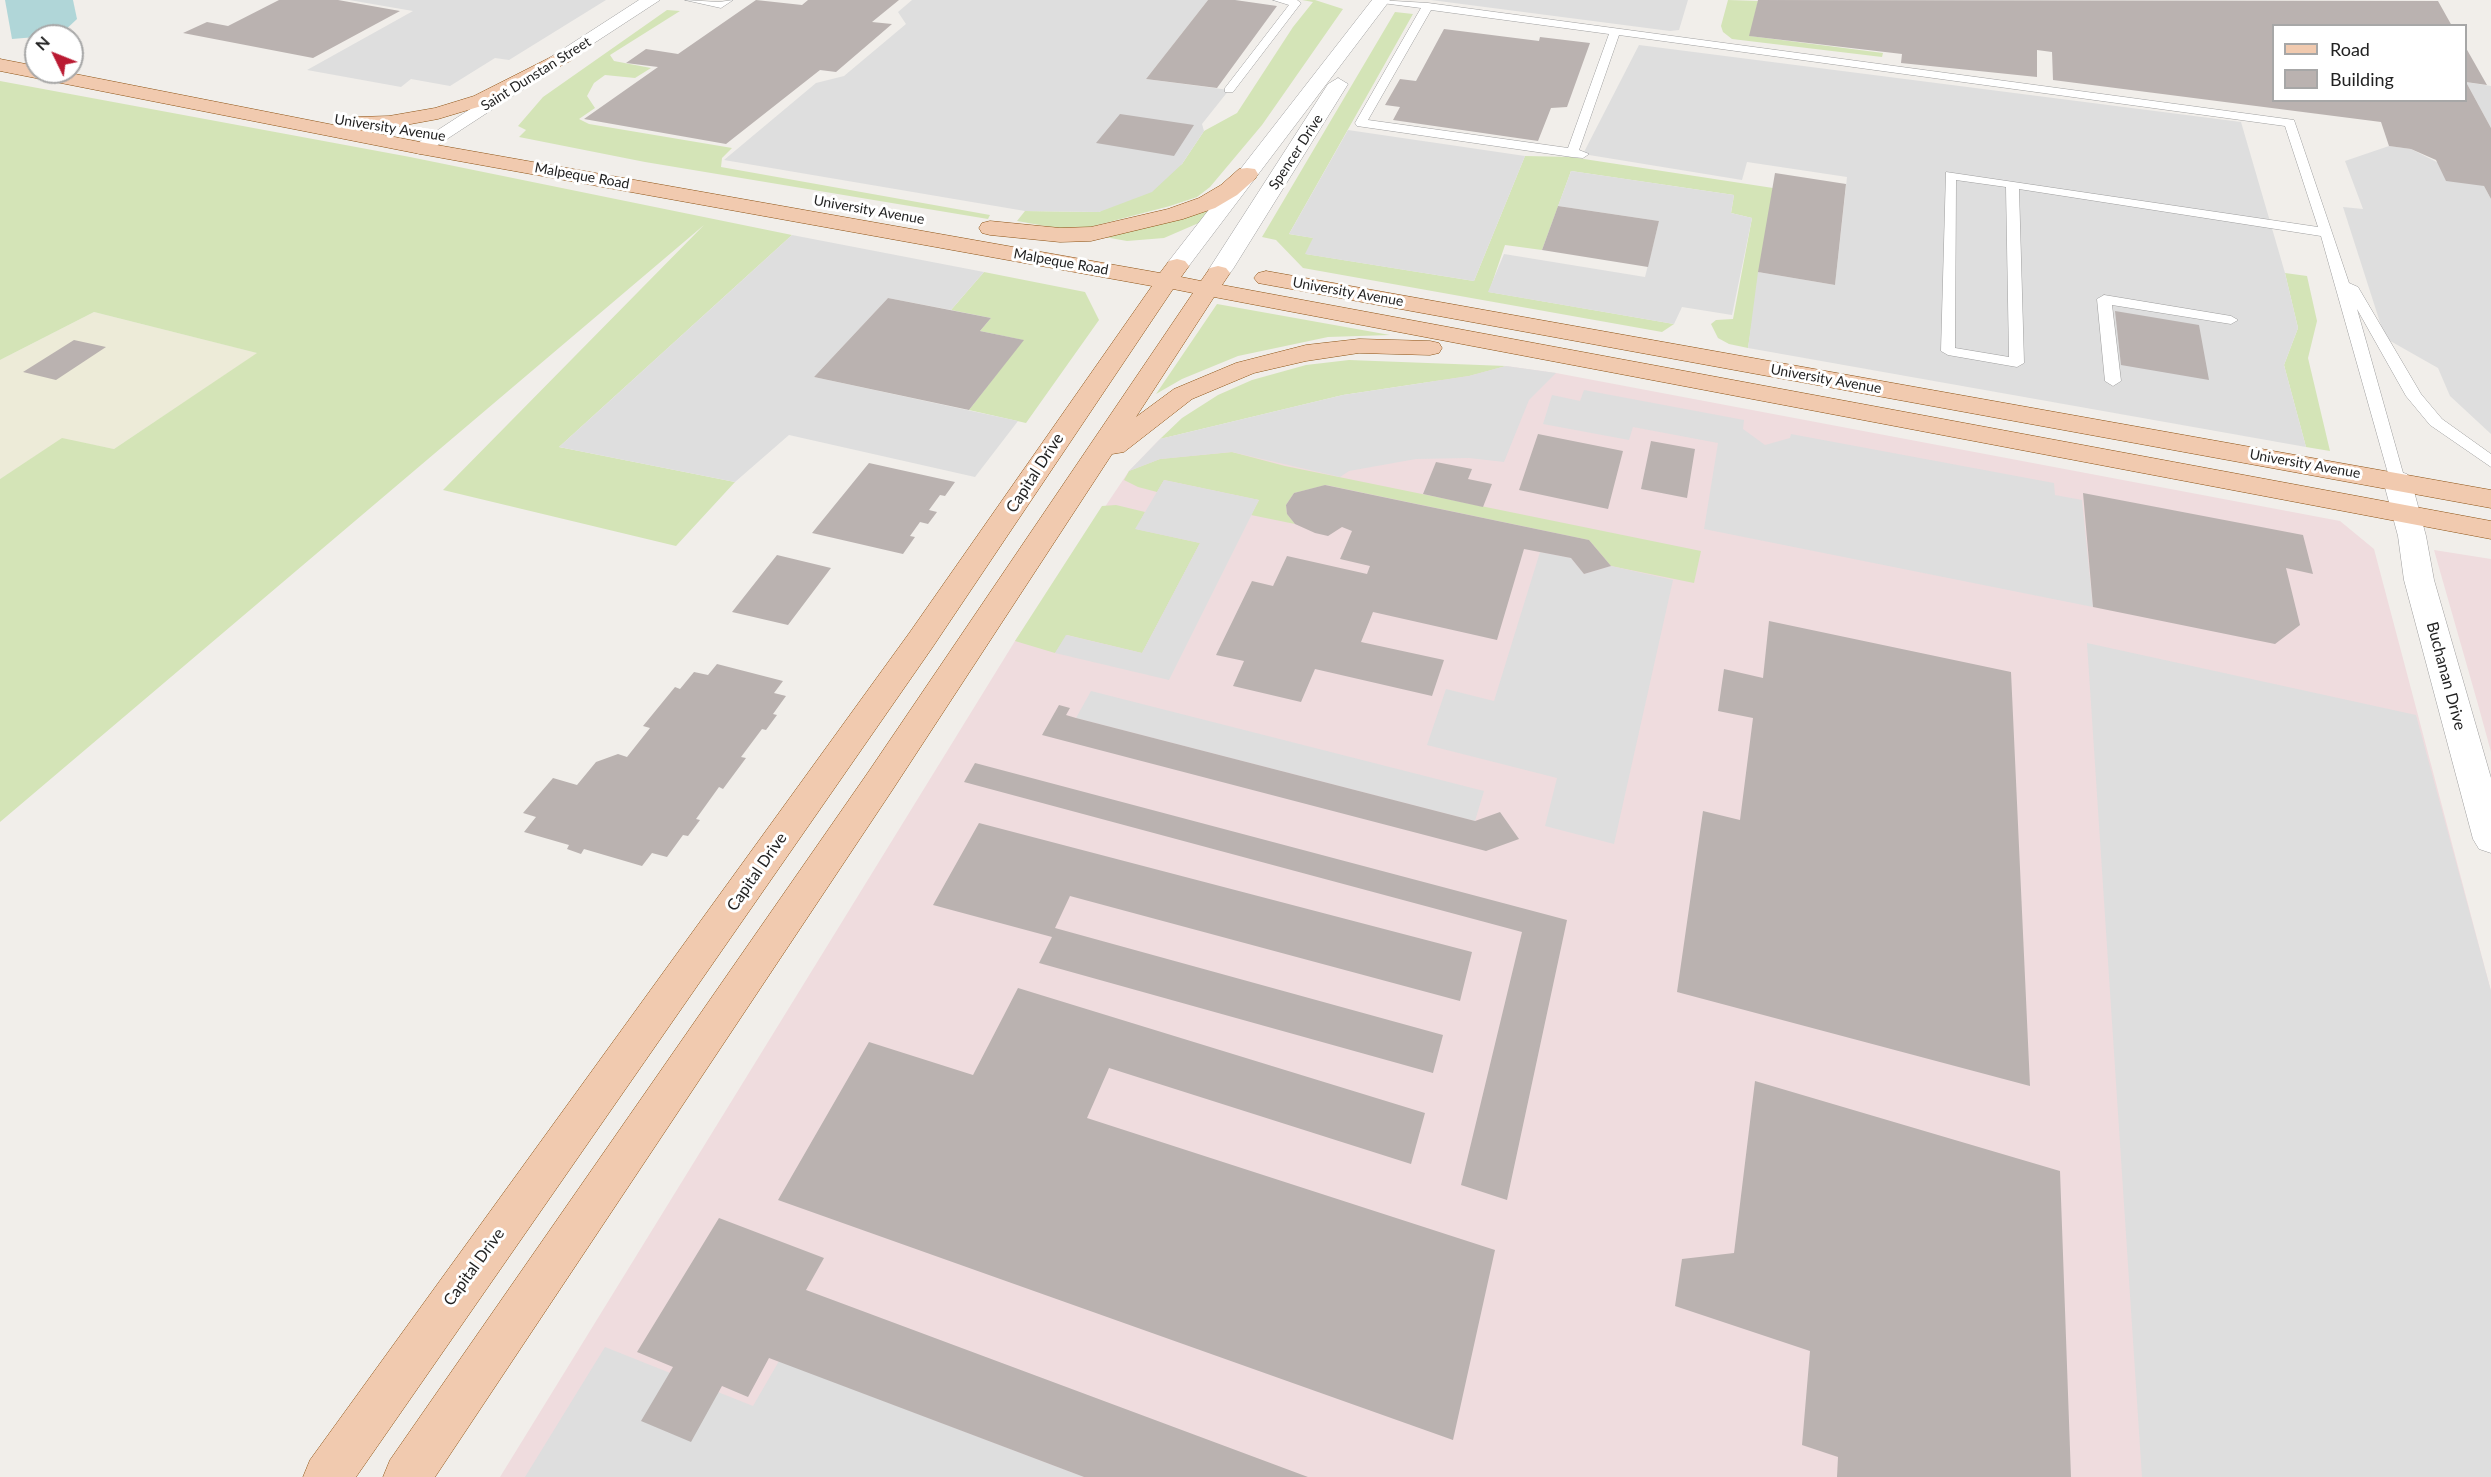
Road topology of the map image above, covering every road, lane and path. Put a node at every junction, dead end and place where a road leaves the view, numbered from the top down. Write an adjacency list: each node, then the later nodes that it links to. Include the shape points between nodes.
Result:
1 (651, 0): 8 (street, Saint Dunstan Street)
2 (690, 0): 3 (lane, via 721,5)
3 (729, 0)
4 (1278, 0): 10 (lane, via 1296,3)
5 (1379, 3): 6 (lane); 14 (street, Spencer Drive); 20 (street, Spencer Drive, via 1321,114)
6 (1428, 6): 7 (lane); 7 (lane, via 1361,123 1577,153)
7 (1615, 31): 17 (lane, via 2290,123)
8 (565, 56): 12 (main road, via 481,100 438,113 389,122); 13 (street, Saint Dunstan Street)
9 (0, 65): 11 (main road, Malpeque Road)
10 (1229, 90)
11 (202, 106): 12 (main road, University Avenue); 13 (main road, Malpeque Road)
12 (356, 123): 13 (main road, University Avenue)
13 (429, 142): 16 (main road, University Avenue); 19 (main road, Malpeque Road)
14 (1247, 174): 16 (main road, via 1207,203 1091,234 1027,233); 19 (street, Spencer Drive)
15 (2012, 184): 15 (lane, via 1950,175 1948,351 2017,363); 17 (lane)
16 (944, 222): 19 (main road, University Avenue)
17 (2324, 232): 18 (lane)
18 (2337, 264): 25 (lane, via 2414,396 2436,422); 26 (lane)
19 (1173, 272): 20 (main road, University Avenue); 31 (main road, Capital Drive, via 960,584)
20 (1215, 279): 22 (main road, University Avenue); 24 (main road); 26 (main road, University Avenue)
21 (2231, 320): 23 (lane, via 2104,299)
22 (1561, 357): 24 (main road, via 1359,346 1306,353 1204,383 1183,394); 28 (main road, University Avenue)
23 (2113, 381)
24 (1094, 462): 32 (main road)
25 (2491, 462)
26 (2397, 480): 27 (main road, University Avenue); 28 (street, Buchanan Drive)
27 (2491, 499)
28 (2404, 513): 29 (main road, University Avenue); 30 (street, Buchanan Drive)
29 (2491, 530)
30 (2491, 839)
31 (327, 1477)
32 (407, 1477)

